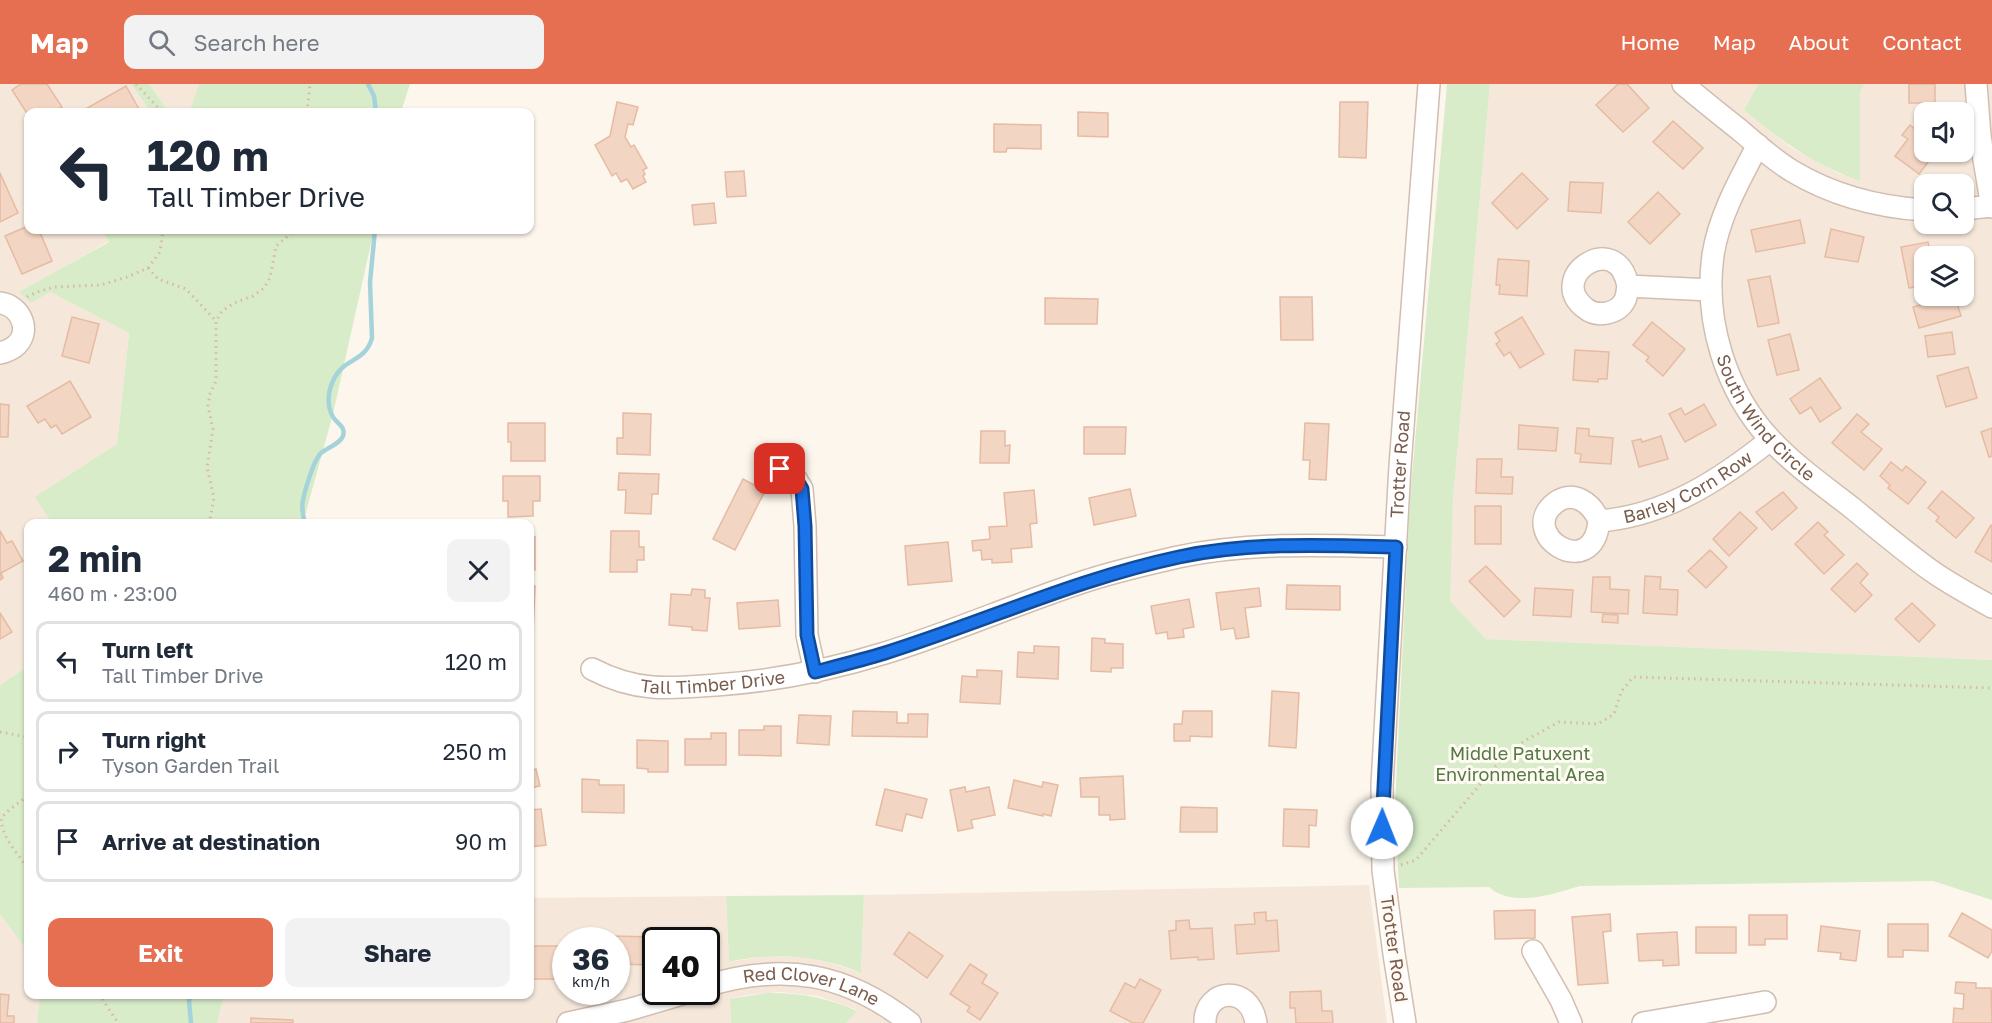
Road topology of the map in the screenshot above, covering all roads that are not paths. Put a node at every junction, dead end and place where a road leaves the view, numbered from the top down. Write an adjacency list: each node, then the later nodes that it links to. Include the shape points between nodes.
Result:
1 (1429, 84): 15 (street, Trotter Road)
2 (1683, 84): 4 (street)
3 (1976, 84): 5 (street)
4 (1758, 145): 7 (street, via 1814,183 1873,203); 9 (street, South Wind Circle, via 1722,223 1713,253)
5 (1992, 206): 6 (street)
6 (1974, 208)
7 (1914, 210)
8 (1628, 286): 9 (street)
9 (1711, 290): 12 (street, South Wind Circle, via 1714,330 1724,360 1736,390)
10 (8, 306): 11 (street, via 21,316 22,337 15,347)
11 (0, 353)
12 (1770, 440): 14 (street, Barley Corn Row, via 1689,495 1646,513); 16 (street, South Wind Circle, via 1933,572)
13 (780, 469): 18 (street, via 796,479 802,489 807,635)
14 (1599, 521)
15 (1396, 547): 18 (street, Tall Timber Drive, via 1308,544 1180,557 1088,580 885,653); 27 (street, Trotter Road, via 1383,785 1383,870)
16 (1992, 607)
17 (592, 669): 18 (street, Tall Timber Drive, via 612,679 653,688 730,684)
18 (815, 672)
19 (1533, 951): 28 (street)
20 (720, 982): 24 (street, Red Clover Lane, via 761,974 815,977 871,996)
21 (1765, 1002): 29 (street)
22 (645, 1005): 23 (street)
23 (568, 1023)
24 (910, 1023)
25 (1205, 1023): 26 (street, via 1208,1007 1215,999 1236,995 1254,1010)
26 (1256, 1023)
27 (1405, 1023)
28 (1571, 1023)
29 (1643, 1023)

